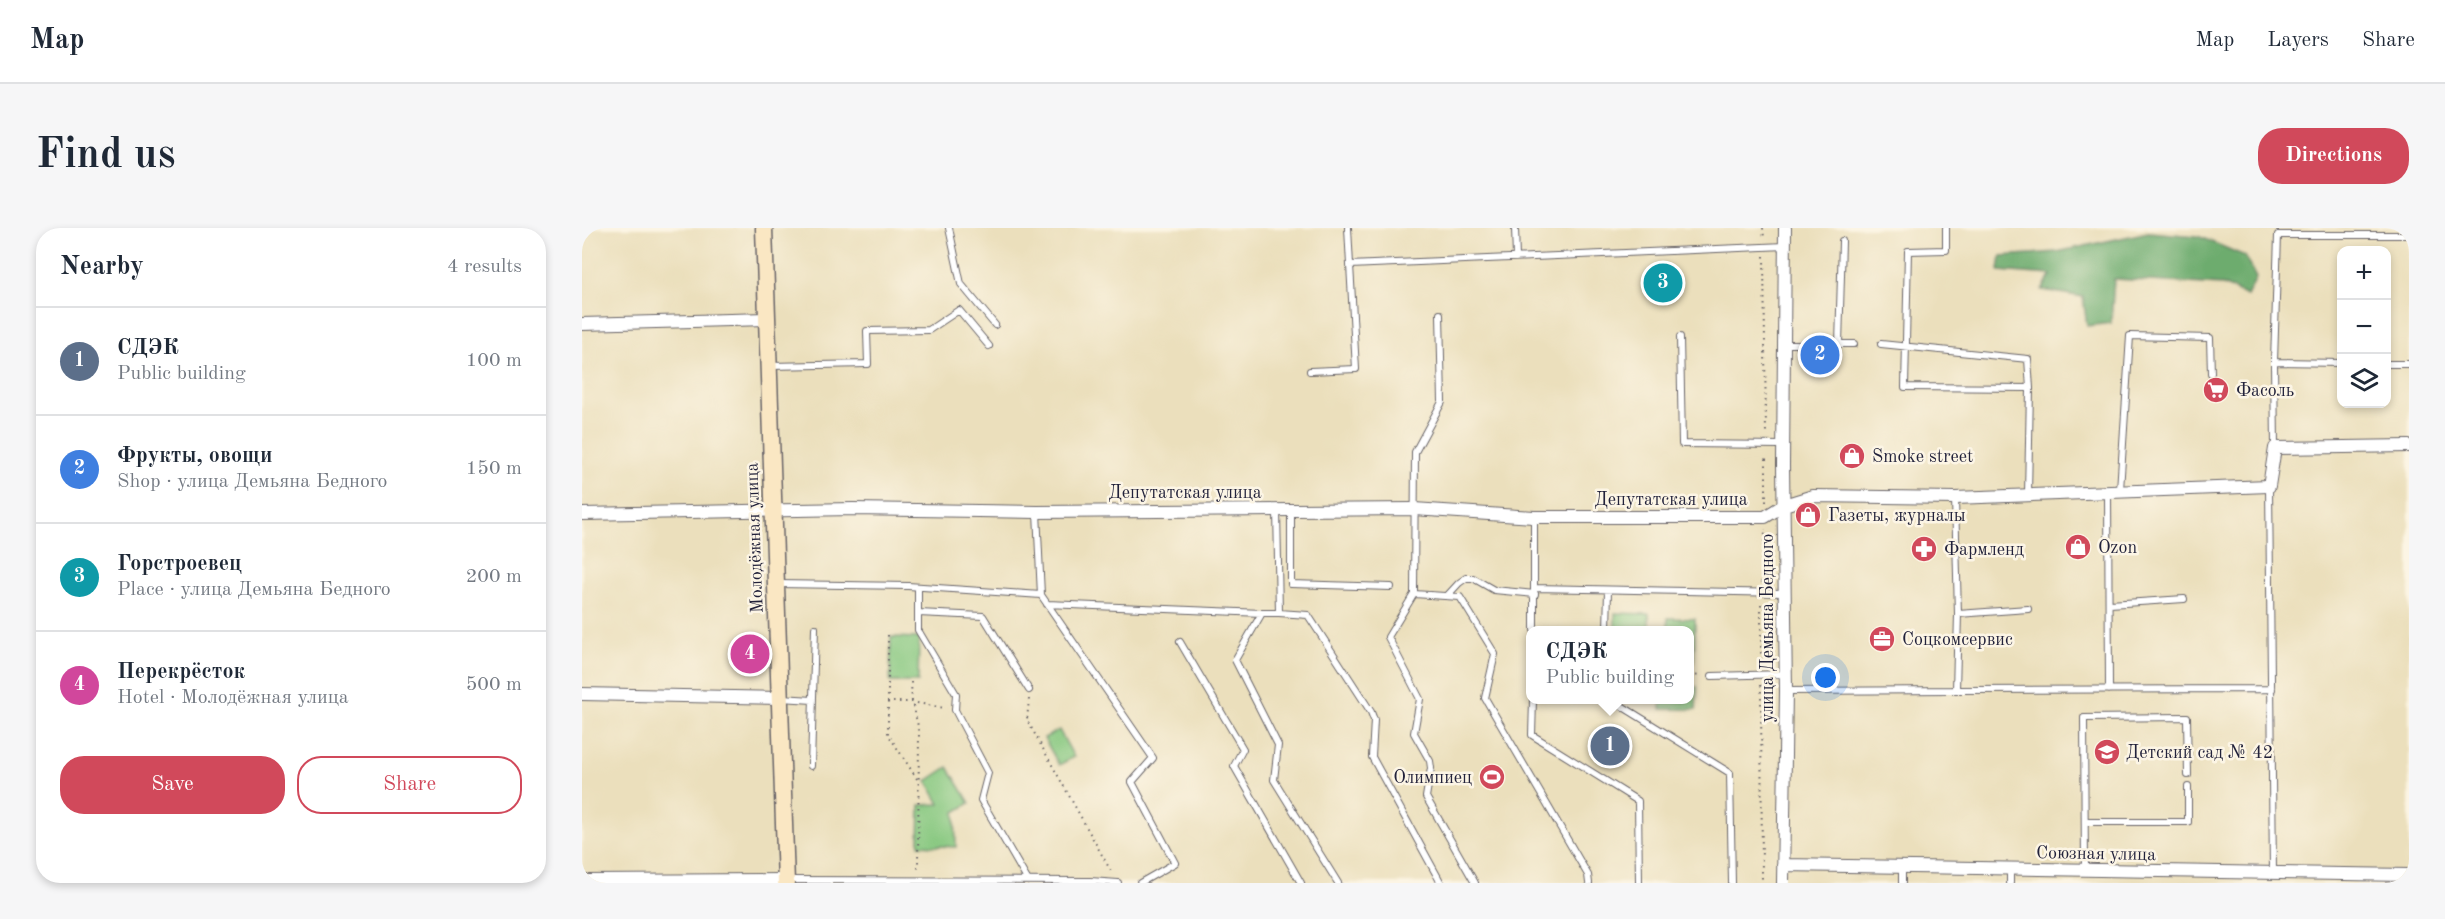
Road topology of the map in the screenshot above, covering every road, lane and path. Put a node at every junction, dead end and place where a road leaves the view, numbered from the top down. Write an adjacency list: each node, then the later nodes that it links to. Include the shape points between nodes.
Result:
1 (764, 228): 16 (street, Молодёжная улица)
2 (949, 228): 18 (lane, via 962,284)
3 (1348, 228): 14 (lane)
4 (1515, 228): 13 (lane)
5 (1764, 228): 12 (path)
6 (1785, 228): 11 (street, улица Демьяна Бедного)
7 (1946, 228): 25 (lane, via 1946,250 1908,251)
8 (2319, 232): 9 (lane); 26 (lane, via 2278,235)
9 (2409, 235)
10 (1842, 241): 21 (lane)
11 (1785, 246): 12 (lane); 20 (street, улица Демьяна Бедного)
12 (1764, 247): 13 (lane); 34 (path)
13 (1516, 258): 14 (lane)
14 (1350, 265): 31 (lane, via 1356,369)
15 (1440, 314): 43 (lane, via 1442,402 1415,452)
16 (767, 319): 17 (street); 30 (street, Молодёжная улица)
17 (582, 324)
18 (994, 325)
19 (1680, 337): 34 (lane, via 1682,444)
20 (1784, 344): 21 (lane); 35 (street, улица Демьяна Бедного)
21 (1839, 344): 22 (lane)
22 (1854, 344)
23 (1881, 344): 25 (lane)
24 (989, 346): 30 (lane, via 958,310 929,330 867,331 868,364)
25 (1905, 346): 33 (lane, via 2028,359); 33 (lane, via 1905,387)
26 (2274, 362): 27 (lane); 37 (lane)
27 (2337, 363)
28 (2391, 364): 29 (lane)
29 (2409, 364)
30 (769, 366): 46 (street, Молодёжная улица)
31 (1310, 371)
32 (2211, 373): 39 (lane, via 2210,338 2130,336)
33 (2030, 388): 40 (lane)
34 (1766, 445): 35 (lane); 50 (path)
35 (1784, 445): 42 (street, улица Демьяна Бедного)
36 (2409, 446): 37 (street)
37 (2275, 448): 38 (street)
38 (2269, 486): 39 (street, Депутатская улица); 78 (lane)
39 (2114, 490): 40 (street, Депутатская улица); 63 (lane)
40 (2028, 495): 41 (street, Депутатская улица)
41 (1955, 498): 42 (street, Депутатская улица, via 1813,496); 68 (lane)
42 (1784, 505): 50 (street, Депутатская улица); 57 (street, улица Демьяна Бедного)
43 (1414, 509): 45 (street, Депутатская улица); 49 (street, Депутатская улица); 58 (lane)
44 (1277, 510): 45 (street, Депутатская улица); 47 (street, Депутатская улица); 67 (lane)
45 (1291, 510): 52 (lane, via 1292,584)
46 (772, 511): 47 (street, Депутатская улица); 48 (street, Депутатская улица); 51 (street, Молодёжная улица)
47 (1037, 512): 59 (lane)
48 (582, 514)
49 (1534, 517): 50 (street, Депутатская улица); 55 (lane)
50 (1766, 517): 56 (path)
51 (775, 584): 53 (lane); 84 (street, Молодёжная улица)
52 (1391, 587)
53 (918, 588): 59 (lane); 65 (lane)
54 (1608, 590): 55 (lane); 56 (lane); 70 (lane)
55 (1535, 591): 60 (lane, via 1494,591 1466,578); 69 (lane)
56 (1761, 593): 57 (lane); 74 (path)
57 (1785, 593): 75 (street, улица Демьяна Бедного)
58 (1414, 594): 60 (lane); 113 (lane, via 1389,637 1420,699 1414,733 1430,761 1426,797)
59 (1041, 595): 62 (lane)
60 (1447, 596): 114 (lane, via 1460,597 1495,654 1485,698 1588,875)
61 (2184, 599): 63 (lane)
62 (1047, 604): 66 (lane); 109 (lane, via 1153,758 1132,782 1175,863)
63 (2110, 604): 81 (lane)
64 (2028, 609): 68 (lane)
65 (918, 613): 79 (lane, via 983,616); 90 (lane, via 918,630 956,694)
66 (1262, 613): 67 (lane); 111 (lane, via 1235,660 1278,745 1274,780)
67 (1279, 613): 112 (lane, via 1308,615 1371,712 1372,758)
68 (1958, 614): 80 (lane)
69 (1534, 626)
70 (1607, 626)
71 (815, 628): 85 (lane)
72 (888, 635): 86 (path)
73 (1180, 642): 110 (lane, via 1243,749 1234,766)
74 (1761, 674): 75 (lane); 76 (lane); 117 (path)
75 (1786, 675): 82 (street, улица Демьяна Бедного)
76 (1713, 676)
77 (911, 682): 87 (path)
78 (2272, 689): 81 (lane); 100 (lane)
79 (1029, 690): 108 (path, via 1027,720)
80 (1956, 690): 81 (lane); 82 (lane)
81 (2109, 690)
82 (1786, 691): 96 (street, улица Демьяна Бедного)
83 (582, 694): 84 (street)
84 (780, 698): 85 (lane); 105 (street, Молодёжная улица)
85 (813, 700): 91 (lane)
86 (888, 702): 87 (path); 93 (path, via 888,734)
87 (912, 702): 90 (path); 93 (path, via 919,730)
88 (1533, 704): 115 (lane, via 1532,735 1638,801)
89 (1620, 704): 116 (lane, via 1730,773)
90 (955, 710): 104 (lane, via 988,773 981,800)
91 (811, 766)
92 (2188, 775): 95 (lane, via 2187,717 2084,718)
93 (920, 784): 102 (path)
94 (2188, 787): 95 (lane, via 2188,822)
95 (2085, 822): 99 (lane)
96 (1783, 865): 97 (street, Союзная улица); 118 (street, улица Демьяна Бедного)
97 (1902, 867): 98 (street, Союзная улица); 119 (lane)
98 (2010, 869): 99 (street, Союзная улица); 120 (lane)
99 (2085, 871): 100 (street, Союзная улица)
100 (2273, 874): 101 (street, Союзная улица)
101 (2409, 875)
102 (918, 880): 104 (lane); 106 (lane)
103 (582, 881): 105 (street)
104 (1028, 881): 107 (lane)
105 (786, 882): 106 (lane)
106 (863, 882)
107 (1090, 882): 108 (lane)
108 (1118, 883)
109 (1140, 883)
110 (1301, 883)
111 (1338, 883)
112 (1441, 883)
113 (1475, 883)
114 (1588, 883)
115 (1639, 883)
116 (1732, 883)
117 (1762, 883)
118 (1783, 883)
119 (1902, 883)
120 (2010, 883)

